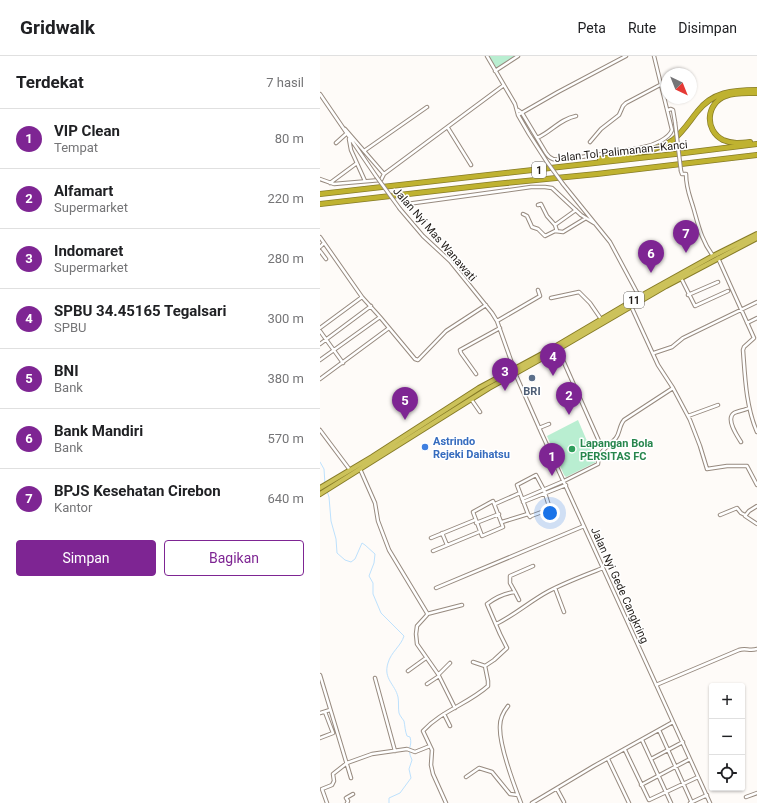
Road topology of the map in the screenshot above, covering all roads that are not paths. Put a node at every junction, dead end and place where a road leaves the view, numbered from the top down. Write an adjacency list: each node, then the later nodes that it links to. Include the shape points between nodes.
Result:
1 (487, 56): 5 (street)
2 (518, 56): 5 (street)
3 (626, 56): 14 (street)
4 (654, 56): 7 (street)
5 (495, 71): 6 (street)
6 (504, 85): 12 (street); 18 (street)
7 (660, 85): 13 (street); 22 (street, via 626,103 619,115 601,129)
8 (757, 90): 29 (highway, via 731,91 709,100 680,133 664,146)
9 (757, 93): 24 (highway, via 724,96 714,103 709,115 712,130 724,140)
10 (320, 94): 17 (street, Jalan Nyi Mas Wanawati)
11 (427, 107): 25 (street)
12 (518, 110): 14 (street); 15 (street)
13 (668, 110): 21 (street, via 671,133 645,147 556,159 550,157); 50 (street, bridge, via 673,110 681,171 682,174 686,174 686,189 705,245)
14 (522, 113): 15 (street); 21 (street)
15 (518, 115): 41 (street, bridge, via 547,162)
16 (576, 116): 21 (street, via 559,123)
17 (342, 126): 19 (street, Jalan Nyi Mas Wanawati); 25 (street)
18 (448, 128): 28 (street); 30 (street)
19 (347, 134): 20 (street, Jalan Nyi Mas Wanawati); 23 (street)
20 (349, 138): 27 (street, via 351,150); 62 (street, Jalan Nyi Mas Wanawati, bridge, via 400,209 423,236 450,261)
21 (537, 138)
22 (590, 142)
23 (336, 143)
24 (757, 143): 29 (highway, Jalan Tol Palimanan–Kanci / 1)
25 (364, 151): 30 (street)
26 (757, 155): 35 (highway, Jalan Tol Palimanan–Kanci / 1)
27 (358, 163): 32 (street); 33 (street)
28 (471, 165)
29 (567, 166): 34 (highway, Jalan Tol Palimanan–Kanci / 1)
30 (384, 174): 32 (street, via 381,180)
31 (320, 180): 33 (street)
32 (365, 181): 33 (street)
33 (330, 184)
34 (320, 194)
35 (320, 204)
36 (407, 204): 38 (street, via 551,187)
37 (538, 205): 42 (street, via 541,204)
38 (576, 210): 40 (street); 42 (street)
39 (523, 214): 43 (street, via 532,227 543,235 547,236)
40 (586, 218): 41 (street); 43 (street, via 563,232)
41 (594, 223): 60 (street, via 610,242)
42 (555, 225): 43 (street)
43 (557, 231)
44 (757, 234): 50 (highway, 11)
45 (320, 237): 47 (street)
46 (757, 238): 51 (highway, 11)
47 (324, 243): 48 (street); 58 (street)
48 (320, 247)
49 (320, 251): 52 (street)
50 (713, 256): 53 (highway, 11)
51 (718, 258): 53 (highway, 11); 65 (street)
52 (326, 259)
53 (677, 279): 57 (street); 60 (highway, 11)
54 (718, 282): 57 (street)
55 (538, 290): 69 (street, via 540,296)
56 (728, 291): 57 (street, via 695,306)
57 (688, 295)
58 (362, 296): 63 (street); 71 (street)
59 (551, 298): 68 (street, via 579,292)
60 (640, 298): 64 (highway, 11); 68 (highway, 11)
61 (757, 302): 65 (street)
62 (486, 305): 69 (street, Jalan Nyi Mas Wanawati); 72 (street, via 446,331 418,360)
63 (371, 306): 66 (street); 77 (street)
64 (631, 306): 79 (highway, 11); 81 (street)
65 (740, 309): 70 (street); 81 (street, via 679,340 672,347)
66 (380, 317): 72 (street); 80 (street)
67 (757, 318): 70 (street)
68 (601, 319): 84 (highway, 11)
69 (497, 321): 73 (street, Jalan Nyi Mas Wanawati)
70 (747, 323): 76 (street)
71 (320, 328)
72 (389, 328): 83 (street)
73 (500, 328): 84 (street, Jalan Nyi Mas Wanawati); 85 (street, via 460,351)
74 (320, 331): 77 (street)
75 (757, 336): 76 (street)
76 (754, 338): 90 (street, via 743,348)
77 (326, 340): 78 (street); 80 (street)
78 (320, 344)
79 (558, 349): 84 (highway, 11); 98 (street)
80 (334, 350): 82 (street); 83 (street)
81 (654, 353): 87 (street)
82 (320, 360)
83 (343, 363): 86 (street)
84 (514, 371): 88 (highway, 11); 94 (street, Jalan Nyi Gede Cangkring); 96 (highway, 11, via 473,392)
85 (476, 374)
86 (320, 379)
87 (673, 388): 92 (street); 102 (street, via 624,420 616,438 598,456 598,464)
88 (471, 398): 91 (street); 96 (highway, 11)
89 (718, 405): 92 (street)
90 (749, 408): 97 (street); 99 (street, via 731,416 733,430)
91 (480, 412)
92 (688, 416): 104 (street, via 707,469 722,466 748,467)
93 (549, 424): 94 (street)
94 (539, 428): 102 (street, Jalan Nyi Gede Cangkring)
95 (320, 430): 101 (street)
96 (416, 431): 100 (highway, 11); 101 (highway, 11)
97 (757, 432)
98 (599, 441)
99 (741, 442)
100 (360, 469): 105 (highway, 11); 135 (street, via 375,503 378,521 389,550)
101 (350, 470): 105 (highway, 11)
102 (564, 481): 103 (street, Jalan Nyi Gede Cangkring); 106 (street)
103 (566, 485): 107 (street); 121 (street, Jalan Nyi Gede Cangkring)
104 (757, 485)
105 (328, 486): 108 (highway, 11)
106 (553, 486): 107 (street); 109 (street)
107 (555, 490): 109 (street)
108 (321, 491)
109 (545, 492): 110 (street, via 538,476 535,475 517,485); 111 (street); 115 (street, via 550,509 530,517)
110 (520, 493): 111 (street); 112 (street)
111 (523, 500): 115 (street)
112 (495, 504): 114 (street); 118 (street, via 491,501 473,512)
113 (757, 506): 117 (street)
114 (499, 514): 118 (street); 119 (street)
115 (528, 514): 119 (street)
116 (720, 515): 117 (street, via 736,508)
117 (746, 515): 120 (street)
118 (475, 521): 122 (street); 123 (street)
119 (502, 522): 122 (street, via 502,528 483,536)
120 (757, 524)
121 (584, 526): 128 (street, Jalan Nyi Gede Cangkring); 129 (street)
122 (479, 532): 125 (street)
123 (442, 533): 124 (street); 125 (street)
124 (431, 538)
125 (447, 545): 126 (street)
126 (433, 551)
127 (533, 566): 131 (street, via 510,576 510,583)
128 (604, 568): 130 (street); 147 (street, Jalan Nyi Gede Cangkring)
129 (436, 588)
130 (555, 588): 134 (street); 136 (street)
131 (515, 592): 132 (street); 136 (street, via 487,604)
132 (519, 600)
133 (462, 605): 135 (street)
134 (564, 612)
135 (428, 614): 138 (street, via 416,629 418,644)
136 (496, 624): 141 (street, via 507,648)
137 (757, 649): 147 (street, via 743,648)
138 (426, 658): 142 (street); 143 (street)
139 (473, 662): 141 (street)
140 (450, 663): 143 (street)
141 (485, 666): 149 (street, via 488,686)
142 (408, 671)
143 (439, 675): 146 (street); 149 (street)
144 (320, 676): 150 (street)
145 (375, 678): 163 (street)
146 (427, 684)
147 (656, 685): 154 (street, Jalan Nyi Gede Cangkring)
148 (508, 706): 180 (street, via 500,722 500,735)
149 (455, 708): 153 (street)
150 (330, 710): 151 (street); 167 (street)
151 (325, 712): 152 (street); 157 (street, via 333,733)
152 (320, 713)
153 (444, 714): 155 (street); 160 (street, via 423,731)
154 (673, 722): 156 (street); 159 (street, Jalan Nyi Gede Cangkring)
155 (450, 726)
156 (659, 730): 158 (street); 161 (street)
157 (320, 738)
158 (642, 740): 162 (street); 165 (street)
159 (682, 742): 161 (street); 166 (street, Jalan Nyi Gede Cangkring)
160 (430, 746): 163 (street, via 414,751); 186 (street, via 432,769)
161 (668, 749): 165 (street); 168 (street)
162 (625, 750): 164 (street); 173 (street)
163 (395, 751): 167 (street, via 372,754)
164 (608, 759): 176 (street); 189 (street)
165 (651, 759): 169 (street)
166 (690, 759): 168 (street); 171 (street, Jalan Nyi Gede Cangkring)
167 (347, 763): 172 (street); 175 (street, via 333,774 332,785)
168 (675, 767): 169 (street); 174 (street)
169 (659, 776): 173 (street); 177 (street)
170 (466, 777): 180 (street, via 479,768 489,770 510,794)
171 (698, 777): 174 (street); 181 (street, Jalan Nyi Gede Cangkring)
172 (351, 778)
173 (642, 784): 177 (street, via 649,800)
174 (683, 784): 177 (street); 191 (street)
175 (321, 789): 184 (street)
176 (557, 789): 183 (street); 188 (street)
177 (666, 793): 190 (street)
178 (757, 793): 182 (street)
179 (353, 794): 185 (street, via 346,798)
180 (518, 795): 187 (street)
181 (707, 795): 191 (street); 192 (street, Jalan Nyi Gede Cangkring)
182 (746, 797)
183 (564, 802)
184 (326, 803)
185 (347, 803)
186 (446, 803)
187 (521, 803)
188 (532, 803)
189 (629, 803)
190 (671, 803)
191 (691, 803)
192 (710, 803)

